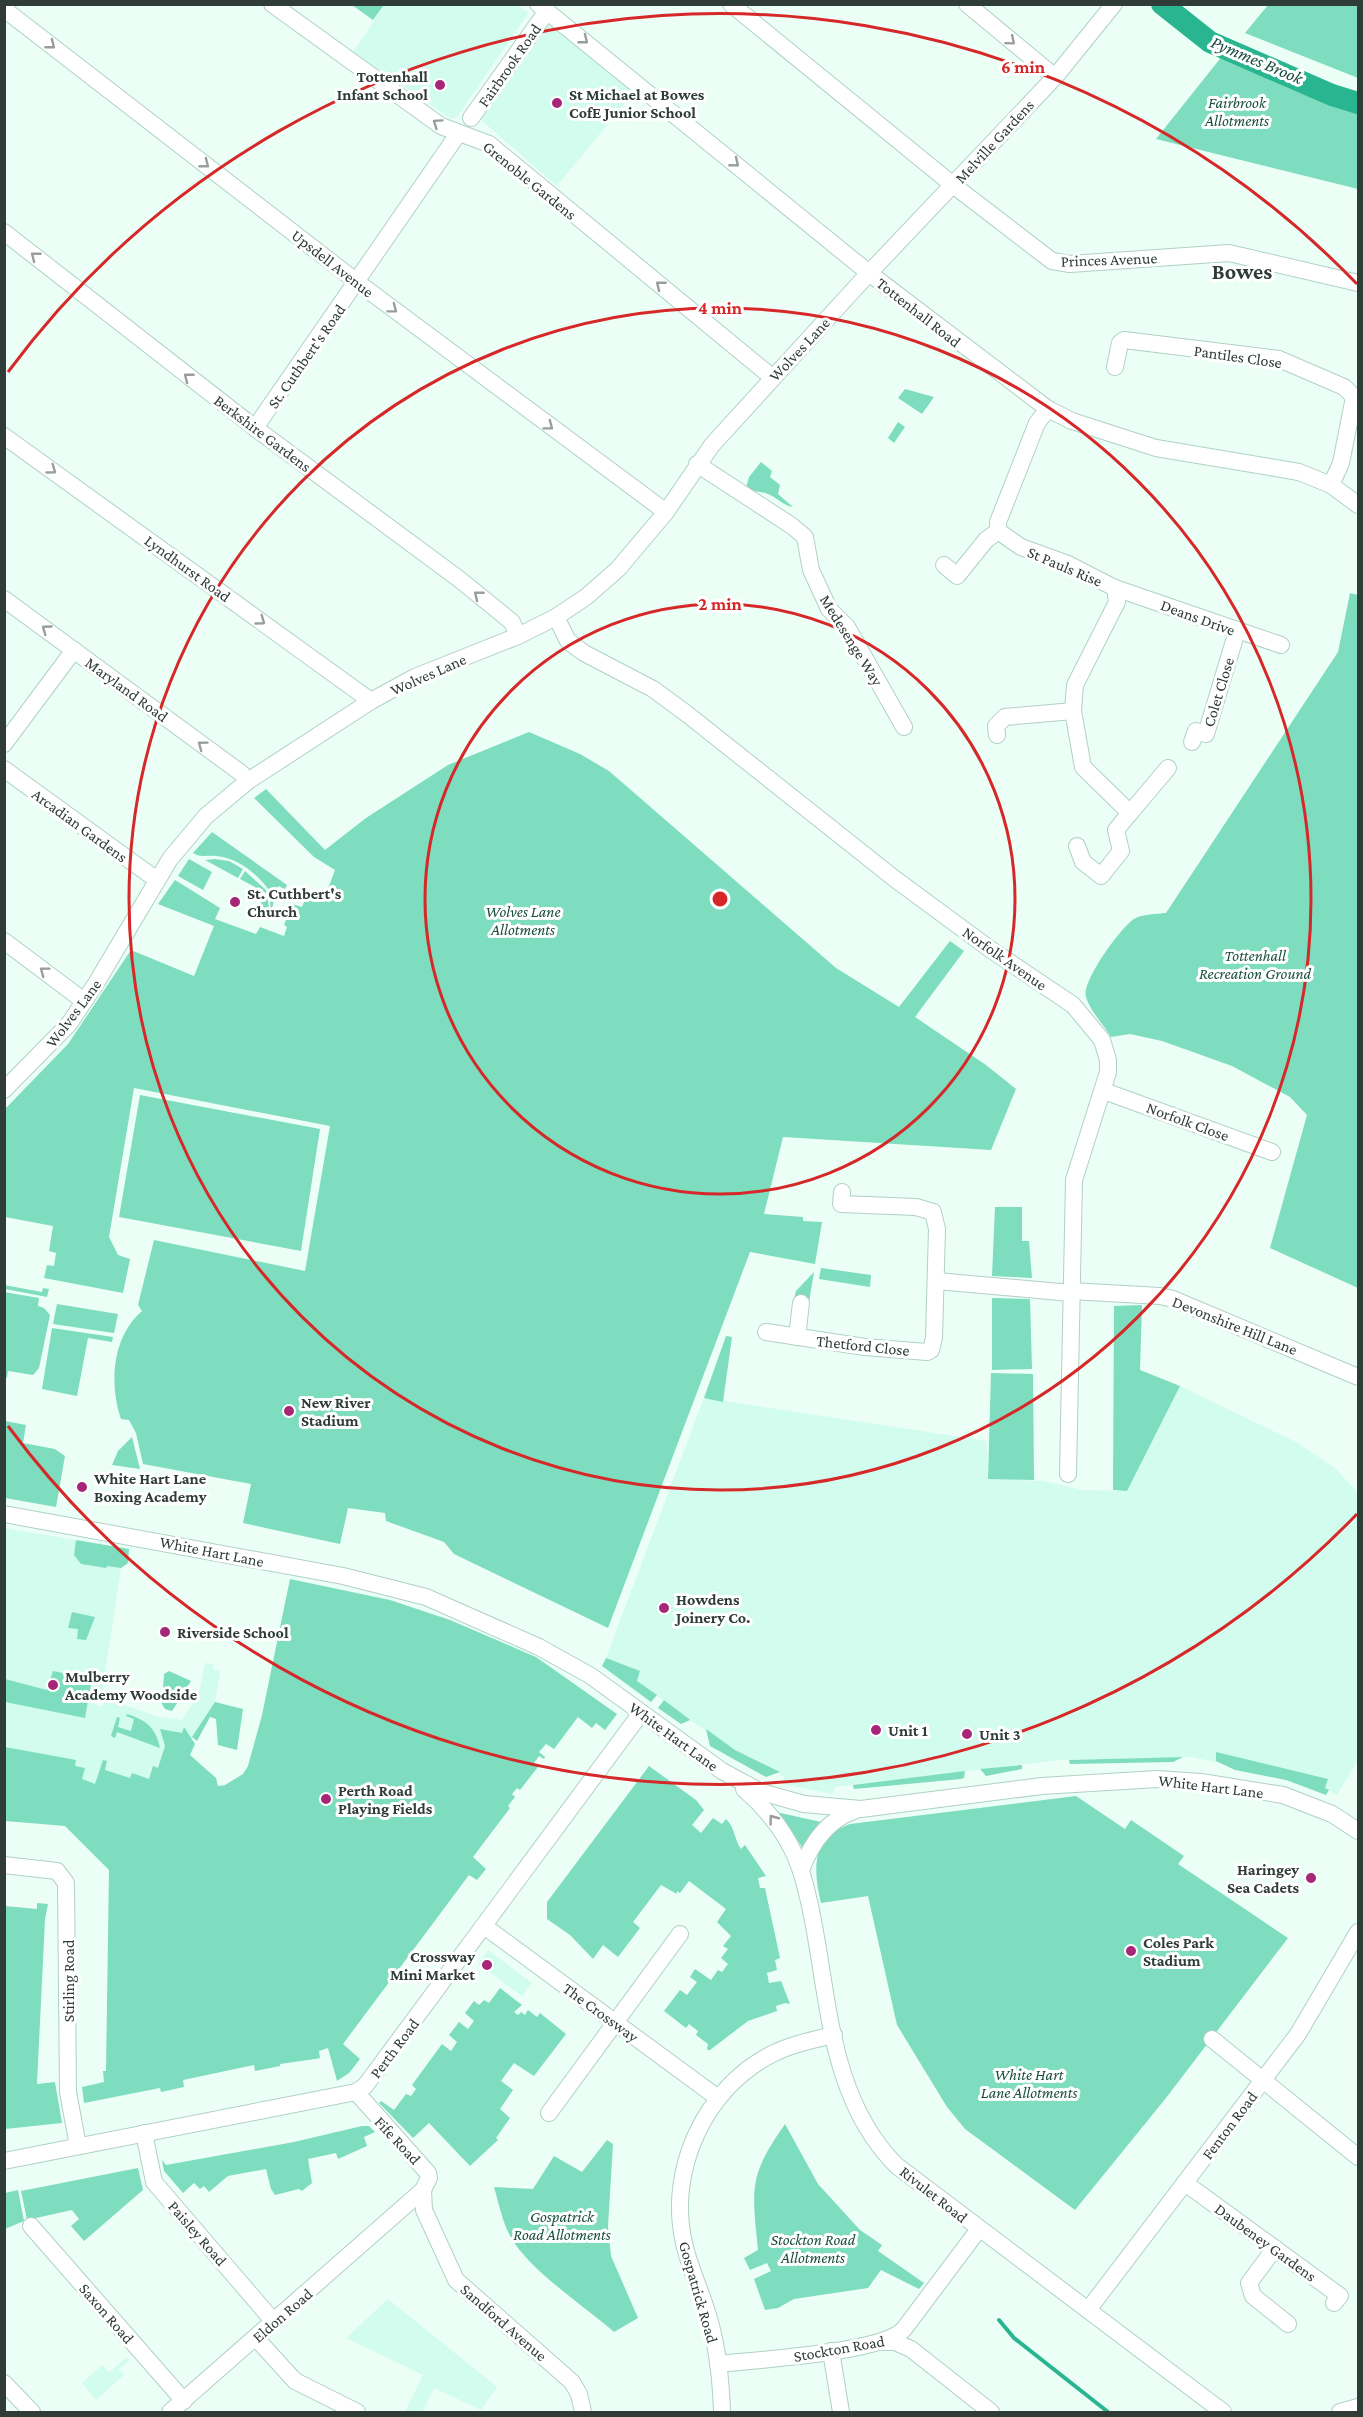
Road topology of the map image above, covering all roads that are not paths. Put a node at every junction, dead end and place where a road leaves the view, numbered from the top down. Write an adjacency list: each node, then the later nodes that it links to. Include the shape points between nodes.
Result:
1 (272, 4): 9 (street, Grenoble Gardens, one-way to 1, via 441,126)
2 (967, 4): 7 (street, one-way to 7)
3 (732, 5): 10 (street, Princes Avenue)
4 (1109, 6): 7 (street, Melville Gardens)
5 (4, 9): 13 (street, Upsdell Avenue, one-way to 13)
6 (548, 9): 8 (street, Fairbrook Road); 12 (street, Tottenhall Road, one-way to 12)
7 (1055, 77): 10 (street, Melville Gardens)
8 (471, 118)
9 (458, 134): 13 (street, St. Cuthbert's Road); 16 (street, Grenoble Gardens, one-way to 9, via 489,144)
10 (953, 185): 12 (street, Melville Gardens); 14 (street, Princes Avenue, via 1052,261 1070,264 1229,253)
11 (4, 232): 19 (street, Berkshire Gardens, one-way to 11)
12 (868, 273): 16 (street, Wolves Lane); 18 (street, Tottenhall Road)
13 (357, 282): 19 (street, St. Cuthbert's Road); 24 (street, Upsdell Avenue, one-way to 24)
14 (1359, 283)
15 (1115, 367): 17 (street, Pantiles Close, via 1124,340 1279,359)
16 (773, 378): 21 (street, Wolves Lane)
17 (1354, 392): 22 (street, Pantiles Close, via 1341,463)
18 (1048, 409): 22 (street, Tottenhall Road, via 1075,422 1156,448 1268,465); 25 (street, via 1037,423)
19 (255, 428): 31 (street, Berkshire Gardens, one-way to 19, via 512,622 459,579)
20 (4, 436): 34 (street, Lyndhurst Road, one-way to 34)
21 (697, 464): 24 (street, Wolves Lane); 36 (street, Medesenge Way, via 804,537 811,570 829,609 847,627)
22 (1331, 485): 23 (street, Tottenhall Road)
23 (1359, 504)
24 (666, 512): 29 (street, Wolves Lane, via 618,569)
25 (998, 531): 26 (street, via 957,576); 27 (street, St Pauls Rise, via 1021,547 1068,564)
26 (944, 565)
27 (1115, 588): 30 (street, Deans Drive); 35 (street, St Pauls Rise, via 1117,602 1075,685)
28 (4, 599): 33 (street, Maryland Road, one-way to 28)
29 (556, 617): 31 (street, Wolves Lane); 49 (street, Norfolk Avenue, via 568,641 584,654 653,689 679,707 895,879 1074,1005 1096,1030 1106,1049 1108,1072)
30 (1237, 631): 32 (street, Deans Drive); 38 (street, Colet Close, via 1206,734 1196,731)
31 (518, 636): 34 (street, Wolves Lane, via 415,677)
32 (1281, 645)
33 (74, 650): 39 (street); 42 (street, Maryland Road, one-way to 33)
34 (371, 701): 42 (street, Wolves Lane)
35 (1073, 711): 37 (street, via 1005,717 996,726); 43 (street, St Pauls Rise, via 1083,768)
36 (904, 727)
37 (997, 735)
38 (1192, 742)
39 (4, 744)
40 (1168, 768): 43 (street)
41 (4, 769): 45 (street, Arcadian Gardens)
42 (248, 782): 45 (street, Wolves Lane, via 194,828)
43 (1130, 813): 44 (street, via 1116,830 1121,850 1101,876 1083,862)
44 (1077, 846)
45 (157, 880): 47 (street, Wolves Lane)
46 (4, 941): 47 (street, one-way to 46)
47 (84, 1001): 48 (street, Wolves Lane, via 55,1041)
48 (4, 1090)
49 (1104, 1092): 50 (street, Norfolk Close); 53 (street, Norfolk Avenue, via 1074,1180)
50 (1272, 1152)
51 (842, 1192): 52 (street, Thetford Close, via 841,1204 916,1207 933,1212 937,1229)
52 (937, 1281): 53 (street); 56 (street, Thetford Close, via 934,1345 927,1352)
53 (1071, 1292): 57 (street, Devonshire Hill Lane, via 1173,1299); 58 (street, Norfolk Avenue)
54 (801, 1303): 56 (street, Thetford Close)
55 (766, 1332): 56 (street, Thetford Close)
56 (797, 1337)
57 (1359, 1377)
58 (1068, 1474)
59 (4, 1514): 60 (street, White Hart Lane, via 344,1576 417,1594 539,1647 591,1676)
60 (641, 1713): 61 (street, White Hart Lane); 66 (street, Perth Road)
61 (722, 1771): 62 (street, White Hart Lane, via 782,1799); 65 (street, Rivulet Road, one-way to 61, via 769,1813)
62 (861, 1809): 63 (street, White Hart Lane, via 1042,1786 1157,1779 1283,1795); 65 (street, via 841,1816 828,1827 812,1846)
63 (1359, 1831)
64 (4, 1865): 77 (street, Stirling Road, via 57,1871 66,1883 68,2092)
65 (801, 1870): 70 (street, Rivulet Road)
66 (483, 1926): 69 (street, The Crossway); 73 (street, Perth Road, via 372,2077)
67 (1359, 1932): 72 (street, Fenton Road, via 1302,2028)
68 (680, 1934): 69 (street)
69 (615, 2023): 74 (street, The Crossway); 75 (street)
70 (834, 2035): 74 (street, Gospatrick Road, via 772,2054); 86 (street, Rivulet Road, via 850,2095 879,2145 897,2166)
71 (1212, 2039): 72 (street)
72 (1264, 2079): 78 (street); 80 (street, Fenton Road)
73 (356, 2092): 76 (street, Perth Road); 81 (street, Fife Road, via 428,2173)
74 (718, 2098): 97 (street, Gospatrick Road, via 705,2115 689,2151 680,2206 684,2243 710,2322)
75 (549, 2113)
76 (144, 2133): 77 (street, Perth Road); 90 (street, Paisley Road, via 154,2182)
77 (78, 2146): 79 (street, Perth Road)
78 (1359, 2157)
79 (4, 2161)
80 (1185, 2183): 87 (street, Daubeney Gardens); 89 (street, Fenton Road)
81 (423, 2190): 83 (street, Eldon Road); 84 (street, Sandford Avenue, via 422,2201)
82 (411, 2210): 83 (street, Eldon Road); 84 (street, Sandford Avenue, via 422,2214)
83 (392, 2217): 90 (street, Eldon Road)
84 (430, 2225): 104 (street, Sandford Avenue, via 456,2280 572,2382)
85 (31, 2226): 99 (street, Saxon Road)
86 (979, 2229): 89 (street, Rivulet Road); 92 (street, Stockton Road)
87 (1275, 2248): 88 (street, Daubeney Gardens, via 1340,2296); 91 (street, via 1249,2283 1250,2289 1253,2296)
88 (1334, 2303)
89 (1088, 2310): 108 (street, Rivulet Road)
90 (274, 2322): 93 (street, Eldon Road)
91 (1288, 2324)
92 (904, 2329): 94 (street, Stockton Road); 95 (street, via 902,2336)
93 (255, 2338): 99 (street, Eldon Road); 103 (street, via 295,2381)
94 (884, 2342): 95 (street); 96 (street, Stockton Road)
95 (910, 2349): 107 (street)
96 (831, 2351): 97 (street, Stockton Road); 106 (street)
97 (718, 2364): 105 (street, Gospatrick Road)
98 (4, 2383): 101 (street)
99 (184, 2401): 102 (street, Eldon Road)
100 (1359, 2407): 109 (street)
101 (32, 2412)
102 (170, 2412)
103 (357, 2412)
104 (583, 2412)
105 (722, 2412)
106 (841, 2412)
107 (992, 2412)
108 (1223, 2412)
109 (1340, 2412)

